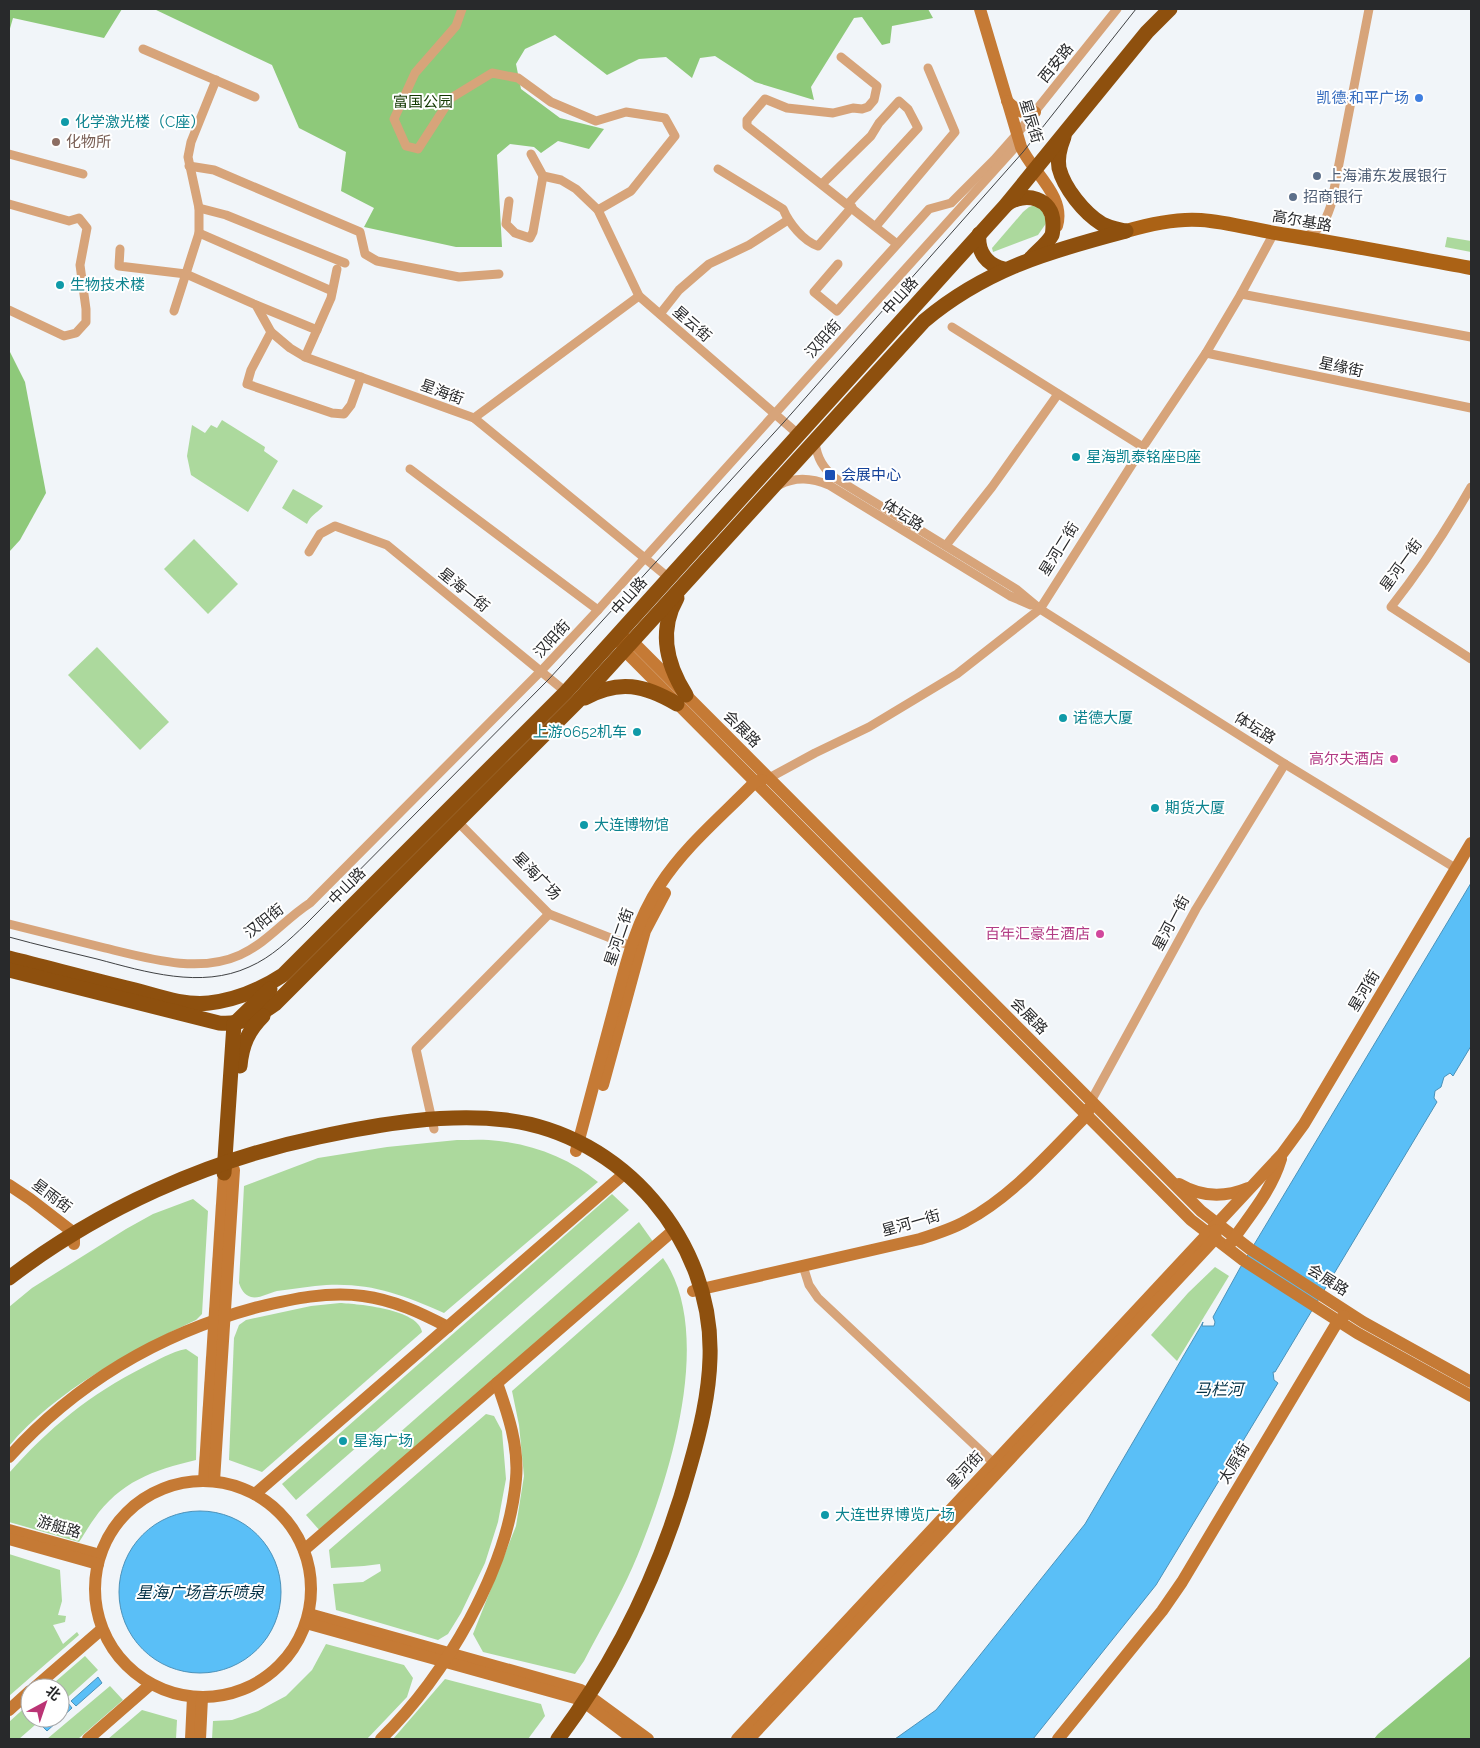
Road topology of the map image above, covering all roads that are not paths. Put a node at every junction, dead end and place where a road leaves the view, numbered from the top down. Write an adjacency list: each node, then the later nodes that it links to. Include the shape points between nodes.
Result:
1 (462, 9): 28 (street, via 456,26 415,73 394,119 406,146 418,149 451,98 492,73 518,78 551,102 596,121 626,112 665,118 675,136 631,191)
2 (980, 9): 11 (street, 星辰街)
3 (1117, 9): 12 (street, 西安路)
4 (1170, 9): 13 (highway, 中山路, via 1147,32)
5 (1369, 9): 36 (street, via 1331,205 1318,231)
6 (142, 49): 9 (street)
7 (841, 57): 22 (street, via 877,86 874,100 868,107 833,113 787,108 765,100 747,120 747,126)
8 (928, 68): 30 (street, via 955,132)
9 (216, 80): 10 (street); 18 (street, via 191,142)
10 (256, 98)
11 (1007, 101): 12 (street, via 1025,114); 14 (street, 星辰街)
12 (1035, 112): 14 (street, 西安路)
13 (1066, 131): 17 (highway, 中山路); 31 (highway, via 1058,155 1059,168 1068,186 1100,223)
14 (1018, 138): 17 (street, 星辰街); 37 (street, via 951,203 929,209); 63 (street, 汉阳街)
15 (9, 154): 20 (street)
16 (531, 154): 21 (street)
17 (1031, 164): 26 (highway, 中山路, via 1026,181); 35 (street, 星辰街, via 1056,202 1059,218)
18 (189, 166): 27 (street); 46 (street, via 214,170 360,232 365,254 377,261 459,277)
19 (718, 169): 29 (street, via 783,209)
20 (83, 174)
21 (543, 176): 23 (street, via 530,238 506,224); 28 (street, via 561,180 576,189)
22 (822, 184): 25 (street); 25 (street, via 871,136 899,101 908,109 918,128)
23 (509, 201)
24 (9, 204): 51 (street, via 69,221 79,218 87,228 80,265 86,322 76,333 64,336)
25 (850, 205): 29 (street, via 818,246 811,244); 30 (street)
26 (1006, 205): 34 (highway, 中山路); 35 (highway, via 1017,198 1039,200 1053,217)
27 (199, 208): 32 (street); 40 (street, via 226,215)
28 (598, 210): 49 (street, 星云街)
29 (788, 220): 53 (street, via 749,245 709,264 679,290)
30 (876, 226): 37 (street)
31 (1126, 231): 33 (main road, 高尔基路, via 1172,221 1200,220); 39 (highway)
32 (199, 233): 45 (street); 47 (street)
33 (1274, 233): 36 (main road, 高尔基路); 48 (street, 星河二街)
34 (979, 234): 44 (highway, via 978,242 984,257); 65 (highway, 中山路)
35 (1052, 234): 39 (highway)
36 (1301, 238): 42 (main road, 高尔基路)
37 (897, 244): 41 (street, via 837,311 814,292)
38 (120, 249): 45 (street, via 119,266)
39 (1030, 259): 44 (highway)
40 (345, 263)
41 (838, 264)
42 (1471, 268)
43 (337, 269): 47 (street)
44 (1004, 269): 66 (highway, via 962,292 924,321)
45 (186, 274): 50 (street); 52 (street)
46 (499, 274)
47 (332, 291): 55 (street)
48 (1241, 294): 57 (street); 58 (street, 星河二街)
49 (639, 296): 53 (street, 星云街); 64 (street)
50 (256, 305): 55 (street); 56 (street, 星海街)
51 (9, 310)
52 (174, 312)
53 (660, 314): 63 (street, 星云街)
54 (952, 327): 61 (street)
55 (316, 330): 59 (street)
56 (271, 332): 59 (street, 星海街); 60 (street, via 251,370 248,384 332,414 344,414 351,405)
57 (1471, 337)
58 (1206, 353): 62 (street, 星缘街); 67 (street, 星河二街)
59 (304, 358): 60 (street, 星海街)
60 (361, 377): 64 (street, 星海街)
61 (1058, 394): 67 (street); 71 (street)
62 (1471, 408)
63 (774, 414): 65 (street, 星云街); 73 (street, 汉阳街)
64 (474, 418): 73 (street, 星海街)
65 (798, 434): 74 (highway, 中山路)
66 (815, 442): 69 (highway); 76 (street, 体坛路, via 820,461 835,478 1016,589)
67 (1143, 448): 76 (street, 星河二街)
68 (410, 469): 77 (street)
69 (774, 487): 75 (highway); 76 (street, 体坛路, via 796,479 829,485 1010,596)
70 (1471, 487): 80 (street, 星河一街, via 1450,523 1391,606)
71 (947, 544)
72 (309, 552): 81 (street, 星海一街, via 320,534 335,526 387,545)
73 (644, 558): 74 (street, 星海街); 77 (street, 汉阳街)
74 (669, 578): 78 (highway, 中山路)
75 (683, 587): 79 (highway); 83 (highway, via 674,602 666,635 670,665)
76 (1040, 609): 85 (street, 体坛路); 86 (street, 星河二街, via 957,674 869,727)
77 (598, 610): 81 (street, 汉阳街)
78 (618, 635): 79 (street, 会展路); 82 (highway, 中山路)
79 (629, 647): 83 (street, 会展路); 84 (highway)
80 (1471, 659)
81 (540, 671): 82 (street, 星海一街); 91 (street, 汉阳街, via 310,903 260,945 238,956 206,963 163,961)
82 (566, 692): 95 (highway, 中山路)
83 (682, 700): 84 (highway, via 621,686); 86 (street, 会展路)
84 (577, 702): 87 (highway)
85 (1285, 764): 89 (street, 体坛路); 98 (street, 星河一街, via 1196,909)
86 (762, 783): 92 (street, 星河二街, via 676,862 648,904); 98 (street, 会展路); 100 (street, 星河二街, via 696,852 656,907 645,931)
87 (458, 822): 90 (street, 星海广场); 96 (highway)
88 (1471, 843): 89 (street, 星河街)
89 (1457, 869): 101 (street, 星河街, via 1304,1124)
90 (549, 914): 92 (street, 星海广场); 99 (street, via 416,1049)
91 (9, 924)
92 (632, 946): 100 (street, 星河二街)
93 (9, 958): 95 (highway, 中山路, via 192,1003 241,996)
94 (9, 970): 97 (highway, via 218,1023)
95 (283, 975): 97 (highway)
96 (275, 1004): 97 (highway); 102 (highway, via 250,1030 241,1052)
97 (234, 1024): 102 (highway)
98 (1086, 1108): 103 (street, 会展路); 109 (street, 会展路, via 1191,1220); 112 (street, 星河一街, via 1022,1180 967,1221 920,1239); 114 (street, 星河一街, via 1001,1188 949,1220 915,1233)
99 (433, 1125): 100 (highway, via 477,1118 508,1120 540,1127); 102 (highway, via 335,1133 276,1147)
100 (581, 1149): 104 (highway, via 613,1163)
101 (1282, 1154): 106 (street, 星河街); 111 (street, 星河街, via 1264,1197)
102 (229, 1167): 110 (highway, via 154,1191); 118 (street)
103 (1165, 1175): 106 (street, via 1186,1188 1205,1194 1234,1193); 109 (street, 会展路, via 1200,1211)
104 (622, 1176): 108 (highway, via 653,1200); 120 (street)
105 (9, 1185): 110 (street, 星雨街)
106 (1252, 1186): 109 (street, 星河街)
107 (9, 1195): 110 (street, 星雨街)
108 (671, 1232): 114 (highway, via 684,1244); 122 (street)
109 (1214, 1232): 111 (street, 会展路); 125 (street, 星河街)
110 (72, 1238): 113 (highway); 115 (highway)
111 (1231, 1242): 116 (street, 会展路)
112 (803, 1266): 114 (street, 星河一街); 125 (street, via 809,1286 818,1298)
113 (9, 1278)
114 (696, 1286): 137 (highway, via 707,1305 710,1356 709,1381 696,1446 680,1502 645,1592 624,1636)
115 (9, 1290)
116 (1320, 1302): 117 (street, 会展路); 119 (street, 会展路)
117 (1349, 1312): 119 (street, 会展路); 121 (street)
118 (219, 1319): 120 (street, via 273,1303 347,1295 394,1302); 124 (street, via 158,1343 96,1379 51,1415); 126 (street)
119 (1341, 1323): 123 (street); 151 (street, 太原街, via 1177,1589); 152 (street, 太原街, via 1189,1586)
120 (448, 1327): 127 (street)
121 (1471, 1382)
122 (497, 1383): 130 (street); 134 (street, via 509,1415 515,1446 516,1478 512,1506 502,1544 484,1588)
123 (1471, 1396)
124 (9, 1457)
125 (997, 1466): 149 (street, 星河街); 150 (street, 星河街)
126 (209, 1481): 127 (street, via 240,1487); 131 (street, via 177,1484 134,1505 113,1529)
127 (255, 1494): 130 (street, via 280,1513)
128 (9, 1530): 131 (street, 游艇路)
129 (9, 1539): 131 (street, 游艇路)
130 (304, 1550): 132 (street, via 312,1586)
131 (99, 1560): 133 (street, via 95,1591)
132 (308, 1618): 134 (street); 138 (street, via 294,1650 270,1675 241,1691 224,1696)
133 (102, 1629): 135 (street); 136 (street, via 128,1668)
134 (447, 1657): 137 (street); 144 (street, via 414,1703)
135 (46, 1678)
136 (151, 1684): 138 (street, via 173,1693); 141 (street)
137 (582, 1696): 145 (highway); 146 (highway); 147 (street); 148 (street)
138 (198, 1697): 142 (street); 143 (street)
139 (20, 1700): 140 (street)
140 (9, 1710)
141 (88, 1739)
142 (191, 1739)
143 (200, 1739)
144 (381, 1739)
145 (547, 1739)
146 (558, 1739)
147 (633, 1739)
148 (648, 1739)
149 (737, 1739)
150 (749, 1739)
151 (1058, 1739)
152 (1067, 1739)

